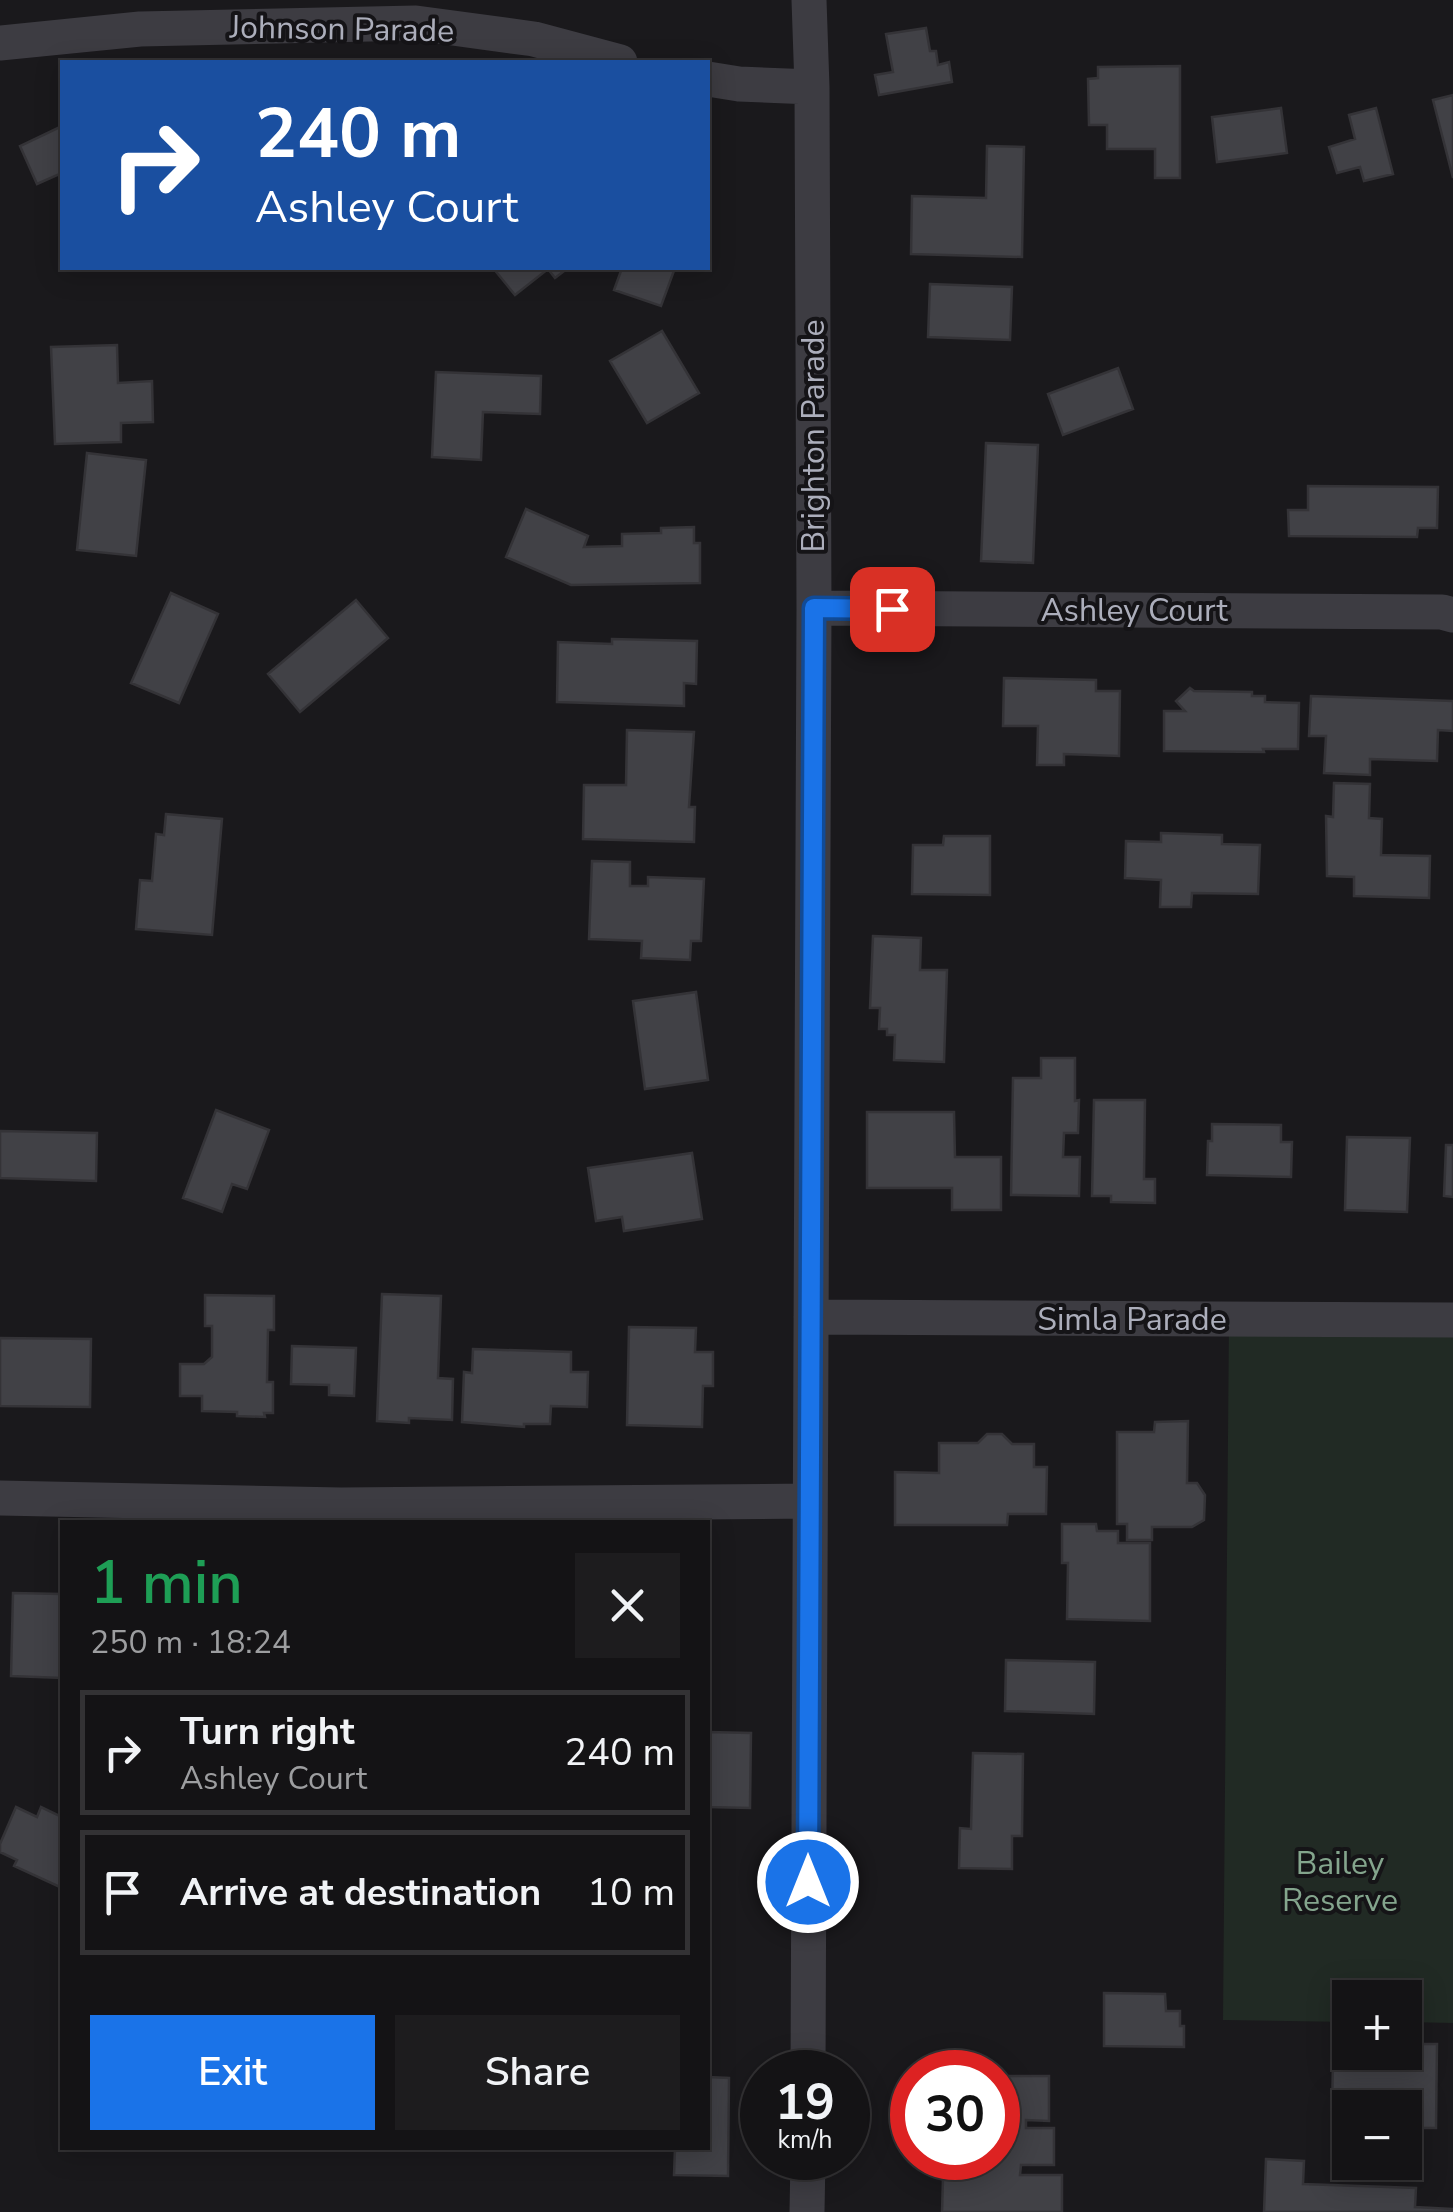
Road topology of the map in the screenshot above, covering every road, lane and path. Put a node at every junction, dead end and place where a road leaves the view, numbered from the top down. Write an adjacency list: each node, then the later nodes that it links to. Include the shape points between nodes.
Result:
1 (809, 0): 5 (street, Brighton Parade)
2 (0, 43): 3 (street, Johnson Parade, via 140,29 416,22 534,39)
3 (613, 60)
4 (710, 79): 5 (street)
5 (812, 87): 6 (street, Brighton Parade)
6 (814, 608): 7 (street, Ashley Court); 8 (street, Brighton Parade)
7 (1453, 615)
8 (811, 1317): 9 (street, Simla Parade); 11 (street, Brighton Parade)
9 (1453, 1320)
10 (0, 1498): 11 (street, via 341,1505)
11 (810, 1502): 12 (street, Brighton Parade)
12 (808, 2050)
13 (808, 2180): 14 (street)
14 (807, 2212)

